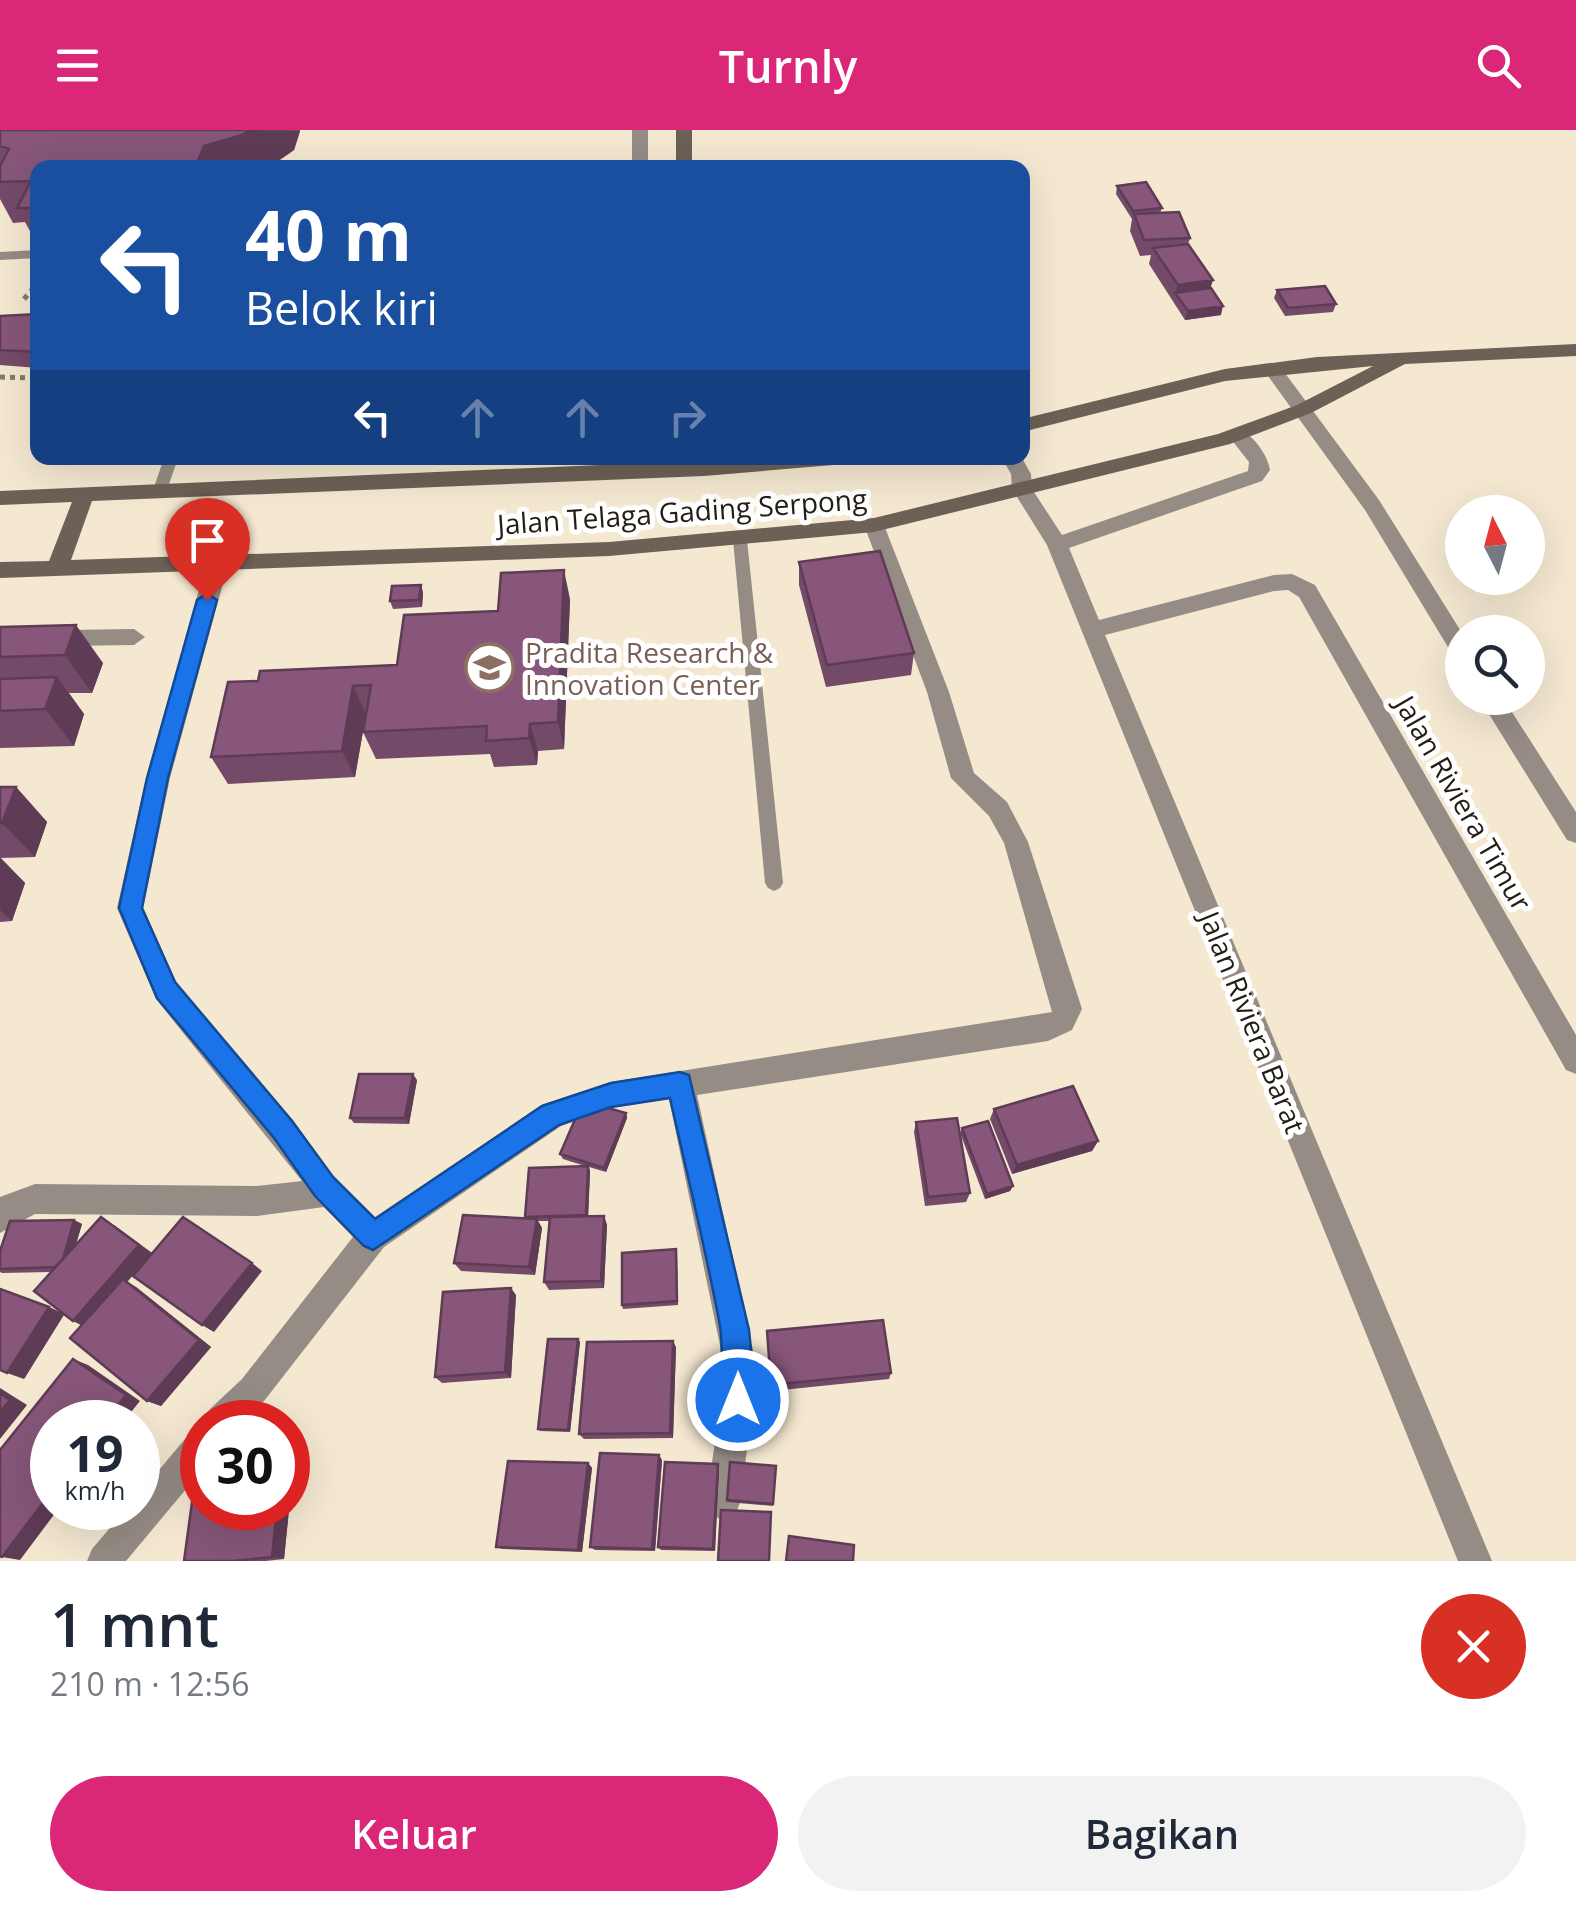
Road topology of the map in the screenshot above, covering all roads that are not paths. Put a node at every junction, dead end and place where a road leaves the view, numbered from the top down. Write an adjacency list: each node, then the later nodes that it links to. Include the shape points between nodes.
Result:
1 (640, 130): 3 (street)
2 (684, 130): 4 (main road)
3 (640, 160)
4 (684, 160)
5 (30, 254): 6 (lane)
6 (0, 256)
7 (1576, 350): 8 (main road, Jalan Telaga Gading Serpong)
8 (1401, 359): 9 (main road, Jalan Telaga Gading Serpong); 10 (main road, Jalan Telaga Gading Serpong)
9 (1272, 369): 10 (street); 11 (main road, Jalan Telaga Gading Serpong)
10 (1304, 410): 12 (main road, Jalan Telaga Gading Serpong); 28 (street)
11 (1030, 424)
12 (1238, 434): 18 (main road, Jalan Telaga Gading Serpong); 24 (street, via 1259,460 1255,476)
13 (169, 465): 19 (lane)
14 (624, 465): 17 (main road)
15 (685, 465): 17 (main road, Jalan Telaga Gading Serpong)
16 (1016, 465): 18 (street, Jalan Riviera Barat)
17 (606, 474): 19 (main road, Jalan Telaga Gading Serpong)
18 (1022, 489): 22 (main road, Jalan Telaga Gading Serpong); 24 (street, Jalan Riviera Barat)
19 (159, 493): 20 (main road, Jalan Telaga Gading Serpong)
20 (84, 496): 21 (main road, Jalan Telaga Gading Serpong); 26 (main road)
21 (0, 498)
22 (874, 525): 23 (main road, Jalan Telaga Gading Serpong); 36 (street, via 963,778 998,809 1016,842 1068,1009 1048,1028)
23 (740, 540): 25 (main road, Jalan Telaga Gading Serpong); 34 (lane)
24 (1056, 544): 29 (street, Jalan Riviera Barat)
25 (216, 565): 26 (main road, Jalan Telaga Gading Serpong); 37 (street, via 130,908 166,990)
26 (57, 569): 27 (main road, Jalan Telaga Gading Serpong)
27 (0, 570)
28 (1445, 623)
29 (1091, 630): 35 (street, Jalan Riviera Timur, via 1274,583 1307,590); 44 (street, Jalan Riviera Barat)
30 (134, 637): 31 (street)
31 (0, 639)
32 (1503, 715): 33 (street)
33 (1576, 833)
34 (774, 883)
35 (1576, 1061)
36 (680, 1084): 39 (street, via 611,1095 552,1115); 42 (street, via 738,1355)
37 (330, 1192): 38 (street, via 257,1201 34,1198); 39 (street)
38 (0, 1218)
39 (373, 1236): 40 (street)
40 (242, 1400)
41 (180, 1471): 43 (street)
42 (722, 1503)
43 (104, 1561)
44 (1475, 1561)

